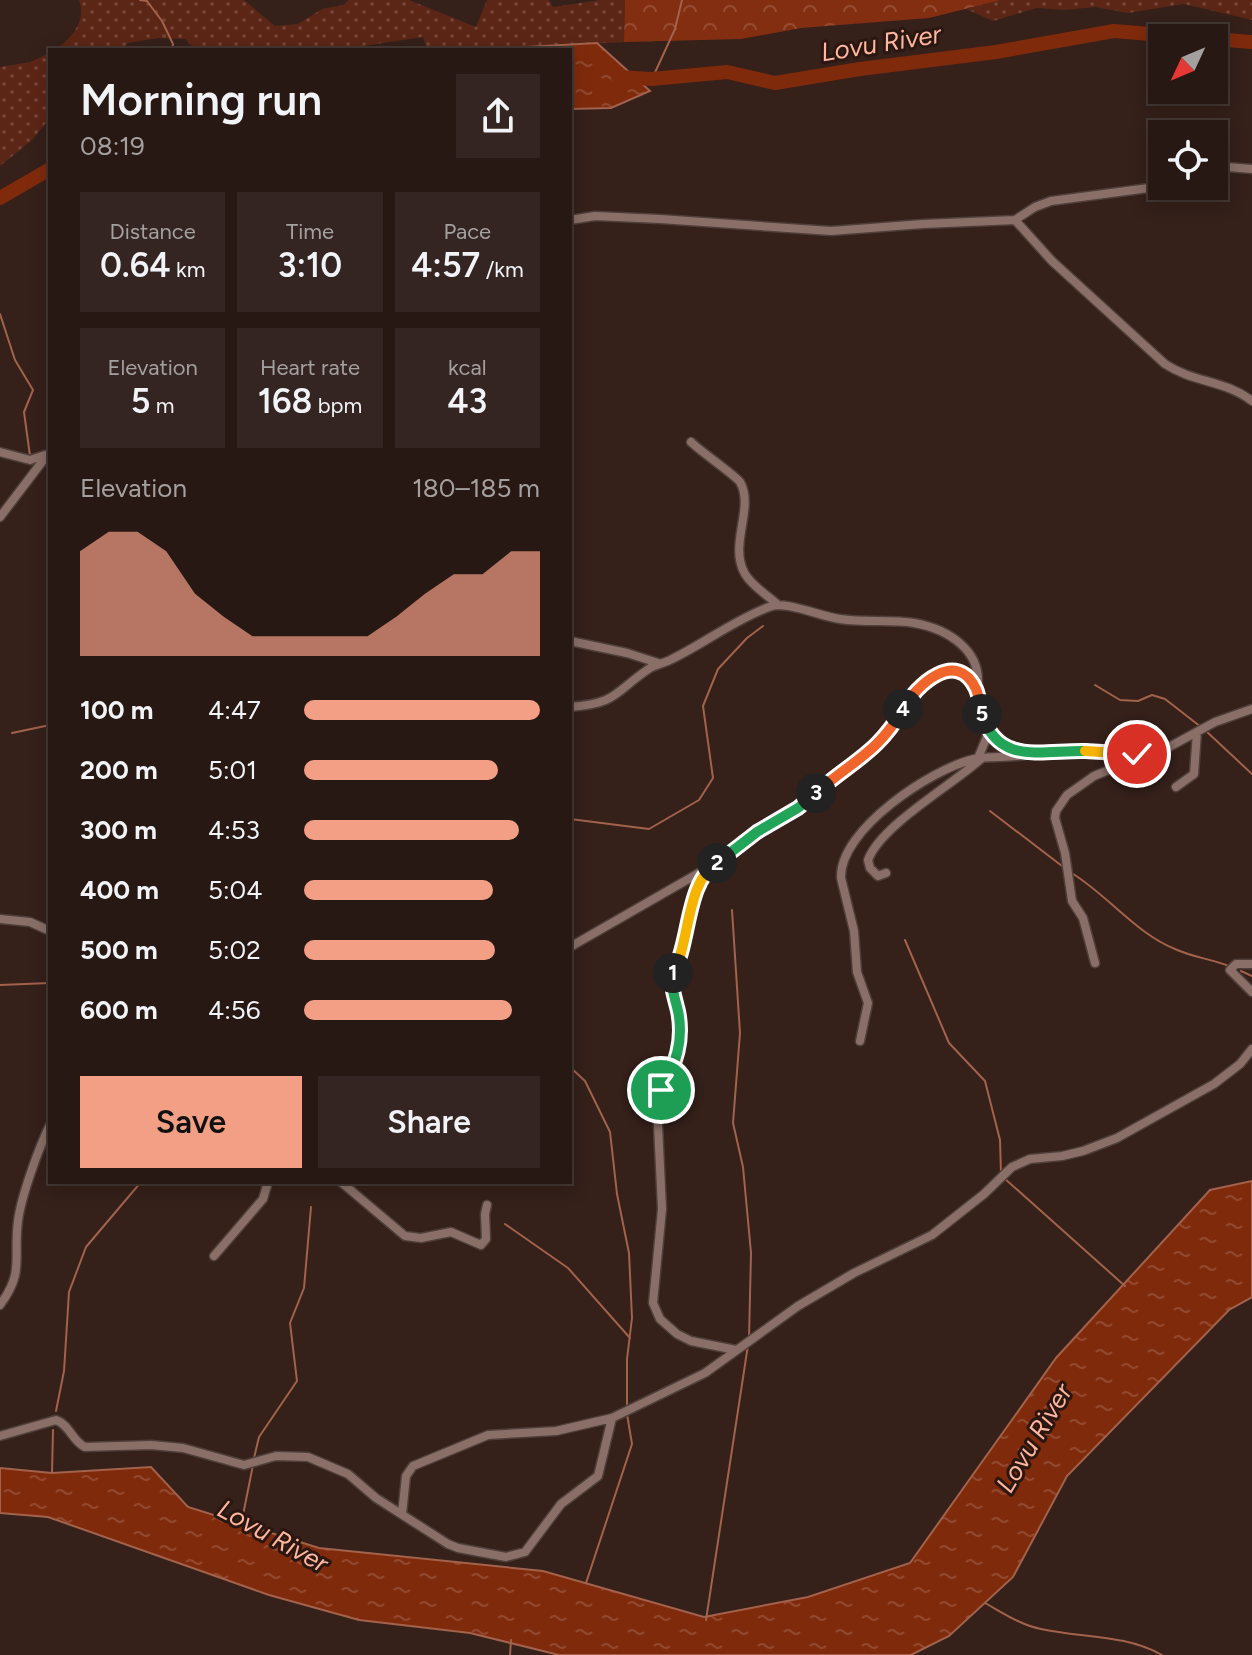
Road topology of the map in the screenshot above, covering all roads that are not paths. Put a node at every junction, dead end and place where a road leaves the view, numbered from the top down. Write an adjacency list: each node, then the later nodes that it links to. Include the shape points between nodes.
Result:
1 (1228, 167): 2 (street)
2 (1252, 169)
3 (1148, 188): 5 (street, via 1051,201)
4 (572, 220): 5 (street, via 595,216 831,231)
5 (1015, 220): 6 (street, via 1165,364)
6 (1252, 401)
7 (691, 442): 12 (street, via 739,481 746,497 739,539 742,567 750,582)
8 (0, 452): 9 (street, via 30,460)
9 (48, 454)
10 (48, 455): 11 (street)
11 (0, 517)
12 (777, 604): 14 (street); 15 (street, via 846,620 916,623 948,634 975,662)
13 (572, 641): 14 (street)
14 (659, 663): 16 (street, via 610,700)
15 (977, 691): 18 (street); 24 (street, via 957,673 942,672 925,681 874,749)
16 (572, 707)
17 (1252, 709): 19 (street)
18 (989, 732): 20 (street, via 1001,744); 22 (street)
19 (1197, 732): 21 (street); 23 (street, via 1194,774)
20 (1031, 754): 21 (street); 22 (street)
21 (1146, 754): 29 (street, via 1076,788 1056,811 1072,901 1083,918)
22 (980, 758): 25 (street, via 874,847 868,865 875,874); 32 (street, via 930,777 900,798 865,830 843,863 854,962 868,1003)
23 (1176, 787)
24 (710, 867): 28 (street); 40 (street, via 692,902 684,950 672,977 681,1033 657,1104 662,1209 653,1303 660,1319 677,1334)
25 (886, 873)
26 (0, 919): 27 (street)
27 (48, 930)
28 (572, 946)
29 (1095, 963)
30 (1252, 964): 31 (street, via 1236,964 1230,970)
31 (1252, 992)
32 (860, 1041)
33 (1252, 1049): 40 (street, via 1214,1084 1117,1138 1012,1167 932,1235 854,1273)
34 (48, 1129): 39 (street, via 21,1208 16,1279)
35 (267, 1184): 38 (street, via 263,1199)
36 (343, 1184): 37 (street, via 412,1238 451,1232 481,1245 486,1239)
37 (487, 1205)
38 (214, 1256)
39 (0, 1305)
40 (736, 1350): 41 (street, via 705,1373)
41 (612, 1418): 43 (street, via 556,1431 488,1435 413,1466 406,1476); 43 (street, via 598,1476 561,1504 520,1555 458,1548)
42 (0, 1436): 43 (street, via 56,1420 85,1447 183,1448 244,1465 276,1456 308,1457 348,1474)
43 (402, 1514)

